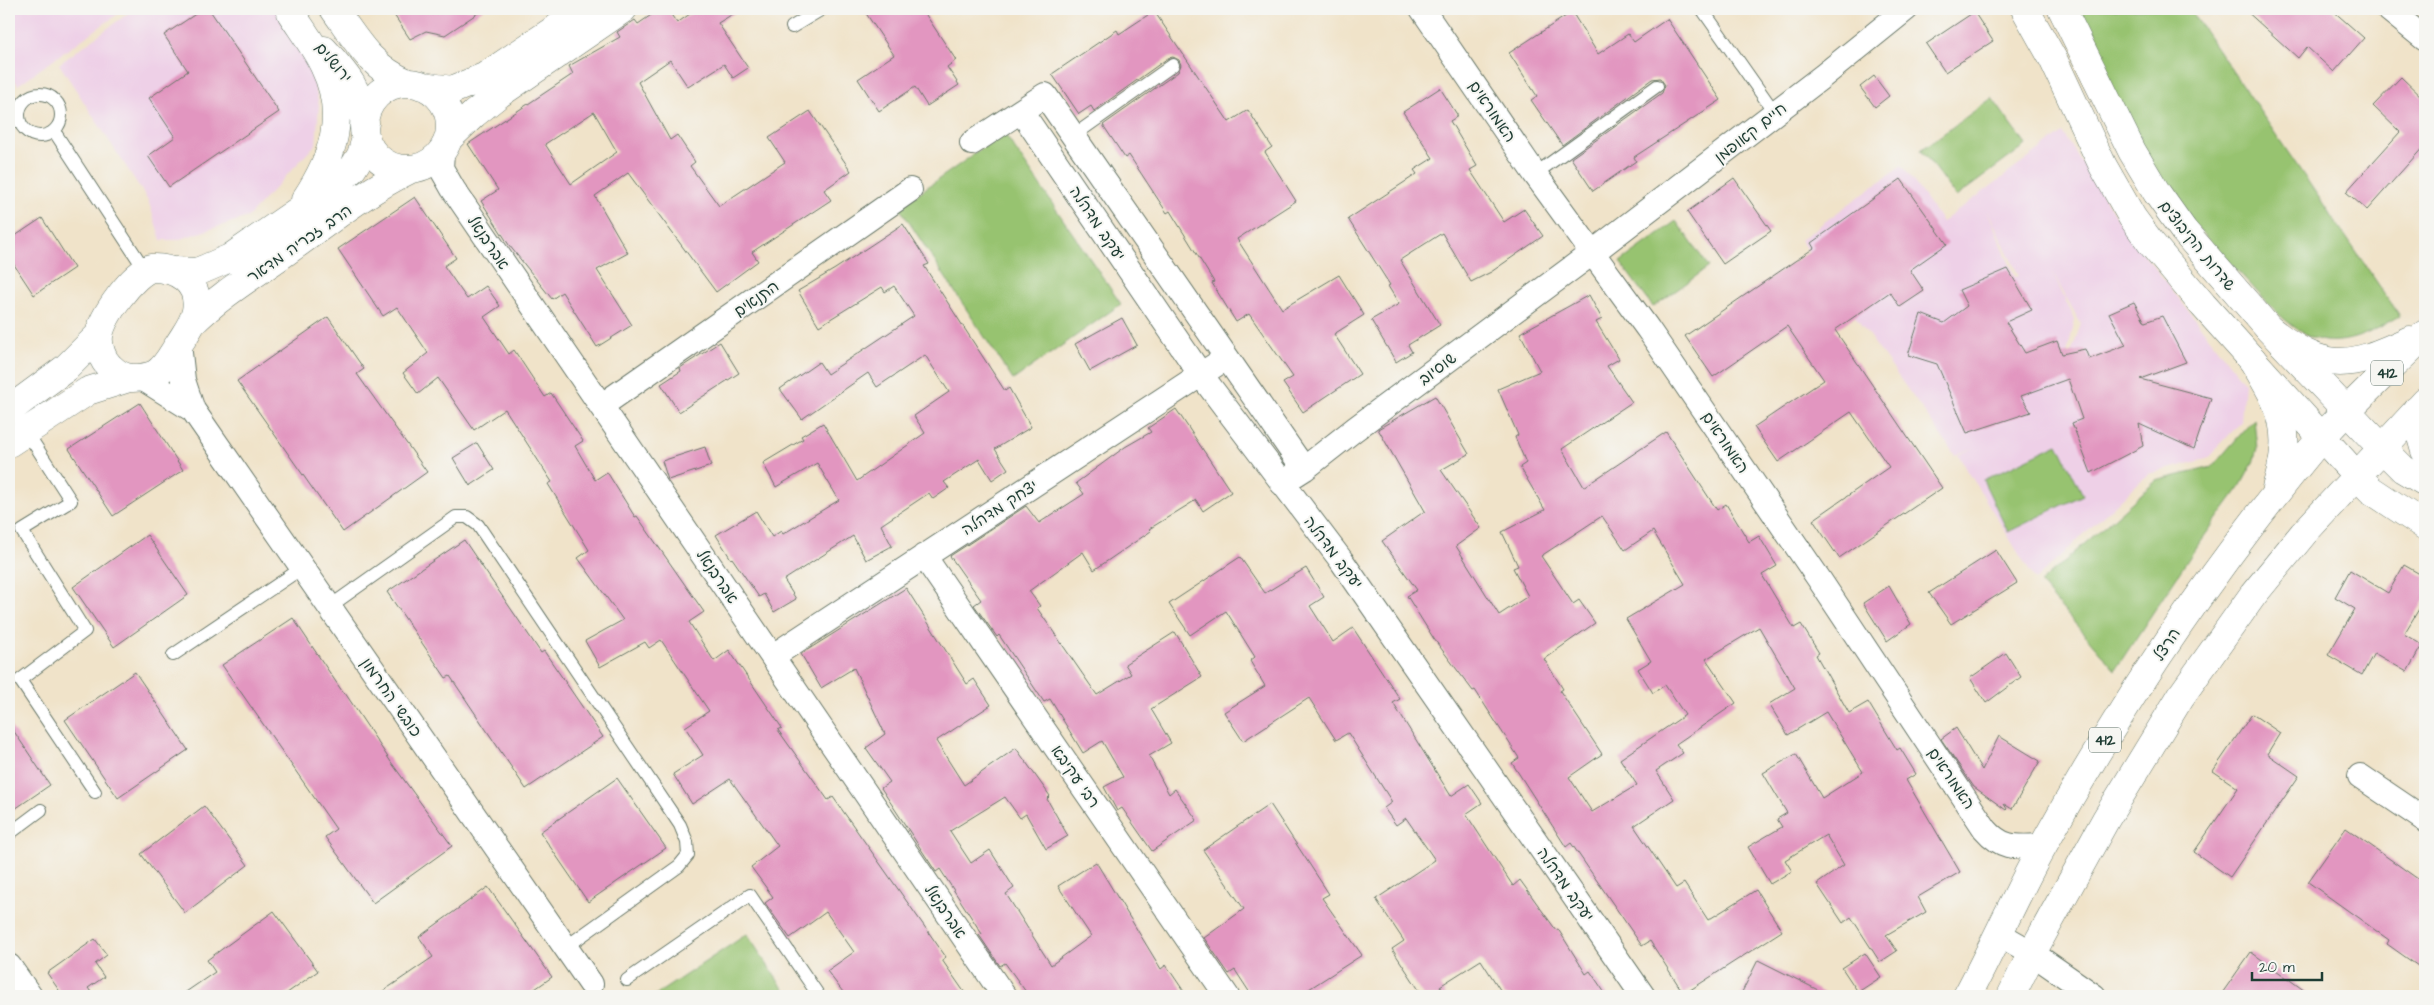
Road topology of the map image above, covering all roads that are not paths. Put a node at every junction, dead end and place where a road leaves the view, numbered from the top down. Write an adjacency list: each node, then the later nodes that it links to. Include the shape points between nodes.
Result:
1 (334, 9): 15 (street, ירושלים, via 373,63 394,78)
2 (584, 9): 15 (street, via 484,77 452,90)
3 (623, 9): 23 (street, via 499,94 474,114)
4 (822, 9): 12 (lane)
5 (1422, 9): 25 (street, האמוראים)
6 (1702, 9): 18 (lane)
7 (1906, 9): 18 (street, חיים קאופמן)
8 (2025, 9): 36 (street, via 2132,217 2174,274)
9 (2062, 9): 31 (street, שדרות הקיבוצים, via 2132,152 2156,193 2184,231)
10 (2388, 9): 13 (street)
11 (290, 11): 19 (street, ירושלים, via 353,83 360,98); 27 (street, via 324,66 333,92 336,115 330,156)
12 (792, 27)
13 (2425, 39)
14 (1173, 65): 21 (lane)
15 (415, 85): 19 (street, via 395,85 383,90 368,110); 23 (street, via 434,92 448,113 450,126)
16 (1657, 86): 25 (lane)
17 (1021, 111): 21 (street, יעקב מדהלה, via 1045,95); 22 (street, יעקב מדהלה); 37 (street, יעקב מדהלה)
18 (1775, 113): 28 (street, חיים קאופמן)
19 (366, 130): 24 (street, via 371,149 379,158 388,165); 27 (street, הרב זכריה מדאר, via 361,155 353,168 334,186)
20 (54, 131): 29 (lane)
21 (1073, 136): 35 (street, יעקב מדהלה)
22 (972, 143)
23 (445, 145): 24 (street, via 428,164); 39 (street, אברבנאל, via 442,168 452,189)
24 (412, 169): 32 (street, הרב זכריה מדאר, via 348,208 220,298)
25 (1535, 174): 28 (street, האמוראים)
26 (910, 190): 39 (street, התנאים)
27 (299, 209): 30 (street, הרב זכריה מדאר, via 230,258 197,272)
28 (1592, 253): 48 (street, שוסיוב); 64 (street, האמוראים, via 1814,571 1985,829 2006,845)
29 (145, 270): 30 (street, via 164,268); 34 (street, via 128,286)
30 (176, 271): 32 (street, via 192,286 196,298 196,311)
31 (2269, 329): 33 (street, via 2306,355 2342,364 2376,356); 43 (street, שדרות הקיבוצים)
32 (185, 333): 38 (street, via 160,370); 42 (street, כובשי החרמון, via 182,380)
33 (2425, 334): 43 (street, הרצל / 412)
34 (99, 335): 38 (street, via 99,348 106,364 116,373); 41 (street, via 66,368)
35 (1226, 358): 37 (street, יצחק מדהלה); 48 (street, יעקב מדהלה)
36 (2252, 359): 45 (street); 52 (street, via 2277,402 2284,426 2284,463)
37 (1201, 375): 51 (street, יעקב מדהלה); 54 (street, יצחק מדהלה)
38 (135, 378): 42 (street, כובשי החרמון); 44 (street, via 88,391)
39 (601, 406): 58 (street, אברבנאל)
40 (2421, 406): 46 (street, 412); 47 (street, via 2419,430)
41 (9, 410)
42 (193, 410): 55 (street, כובשי החרמון)
43 (2348, 411): 45 (street, הרצל / 412); 46 (street, שדרות הקיבוצים)
44 (17, 437): 60 (lane, via 71,501 22,531 85,632 20,680)
45 (2322, 438): 49 (street); 52 (street, הרצל / 412)
46 (2381, 448): 49 (street, 412); 50 (street, שדרות הקיבוצים, via 2403,469)
47 (2425, 451)
48 (1304, 469): 51 (street, שוסיוב)
49 (2356, 475): 53 (street, via 2371,490); 67 (street, 412, via 2253,594 2180,696 2106,819)
50 (2425, 482)
51 (1282, 483): 75 (street, יעקב מדהלה, via 1341,560)
52 (2272, 500): 64 (street, הרצל / 412, via 2176,629)
53 (2425, 526)
54 (924, 556): 58 (street, יצחק מדהלה); 74 (street, רבי עקיבא)
55 (302, 568): 56 (street, כובשי החרמון); 57 (lane)
56 (329, 607): 66 (street, כובשי החרמון); 66 (lane, via 456,516 467,517 478,526 680,825 687,842 688,855 679,866)
57 (173, 655)
58 (773, 656): 73 (street, אברבנאל)
59 (2360, 776): 62 (street)
60 (95, 792)
61 (41, 810): 63 (lane)
62 (2425, 820)
63 (9, 834)
64 (2043, 846): 65 (street, הרצל / 412)
65 (1999, 934): 67 (street); 76 (street, הרצל / 412)
66 (566, 947): 70 (street, כובשי החרמון)
67 (2032, 953): 77 (street, 412); 78 (street)
68 (9, 966): 71 (street)
69 (627, 980): 72 (lane, via 750,895)
70 (591, 984)
71 (30, 996)
72 (819, 996)
73 (1004, 996)
74 (1228, 996)
75 (1644, 996)
76 (1967, 996)
77 (2011, 996)
78 (2094, 996)

